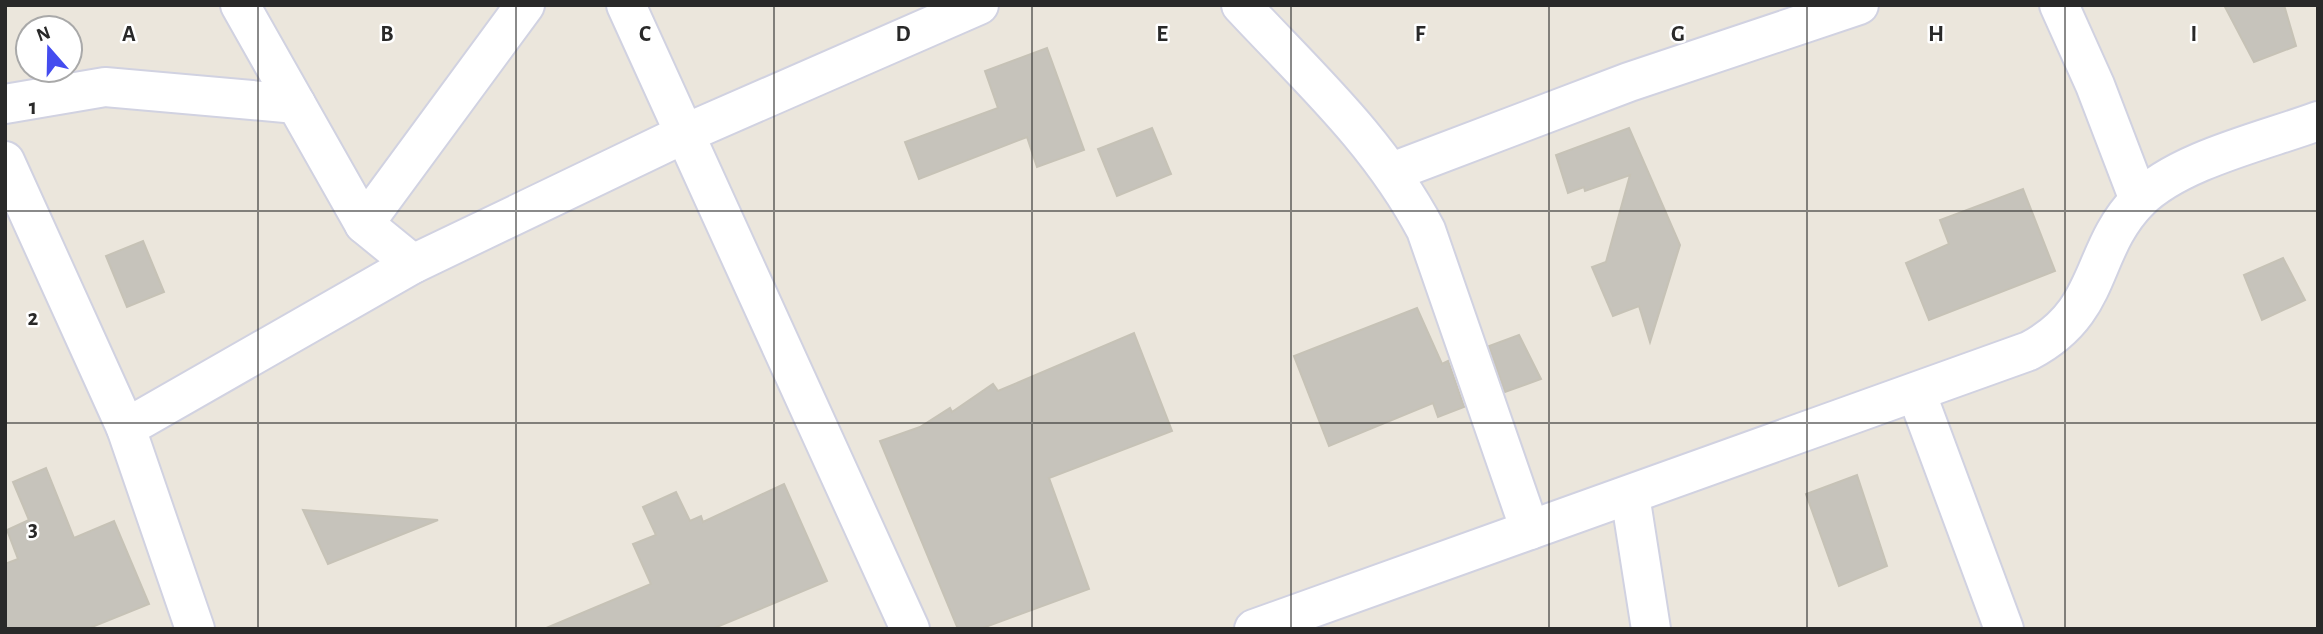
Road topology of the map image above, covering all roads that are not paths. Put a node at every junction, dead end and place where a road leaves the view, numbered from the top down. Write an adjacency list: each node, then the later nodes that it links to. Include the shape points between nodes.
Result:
1 (240, 5): 9 (street)
2 (525, 5): 15 (street)
3 (626, 5): 11 (street)
4 (979, 5): 11 (street)
5 (1241, 5): 13 (street)
6 (1859, 5): 13 (street, via 1629,82)
7 (2059, 5): 14 (street)
8 (5, 104): 9 (street, via 105,87)
9 (296, 104): 15 (street)
10 (2318, 121): 14 (street, via 2184,169)
11 (684, 134): 16 (street); 21 (street)
12 (5, 161): 18 (street)
13 (1392, 172): 20 (street, via 1426,230)
14 (2139, 200): 17 (street, via 2122,221 2090,291 2065,327 2029,351)
15 (364, 224): 16 (street)
16 (413, 264): 18 (street)
17 (1916, 392): 19 (street); 25 (street)
18 (126, 428): 22 (street)
19 (1630, 495): 20 (street); 24 (street)
20 (1530, 530): 23 (street)
21 (894, 622)
22 (195, 629)
23 (1254, 629)
24 (1651, 629)
25 (2004, 629)

